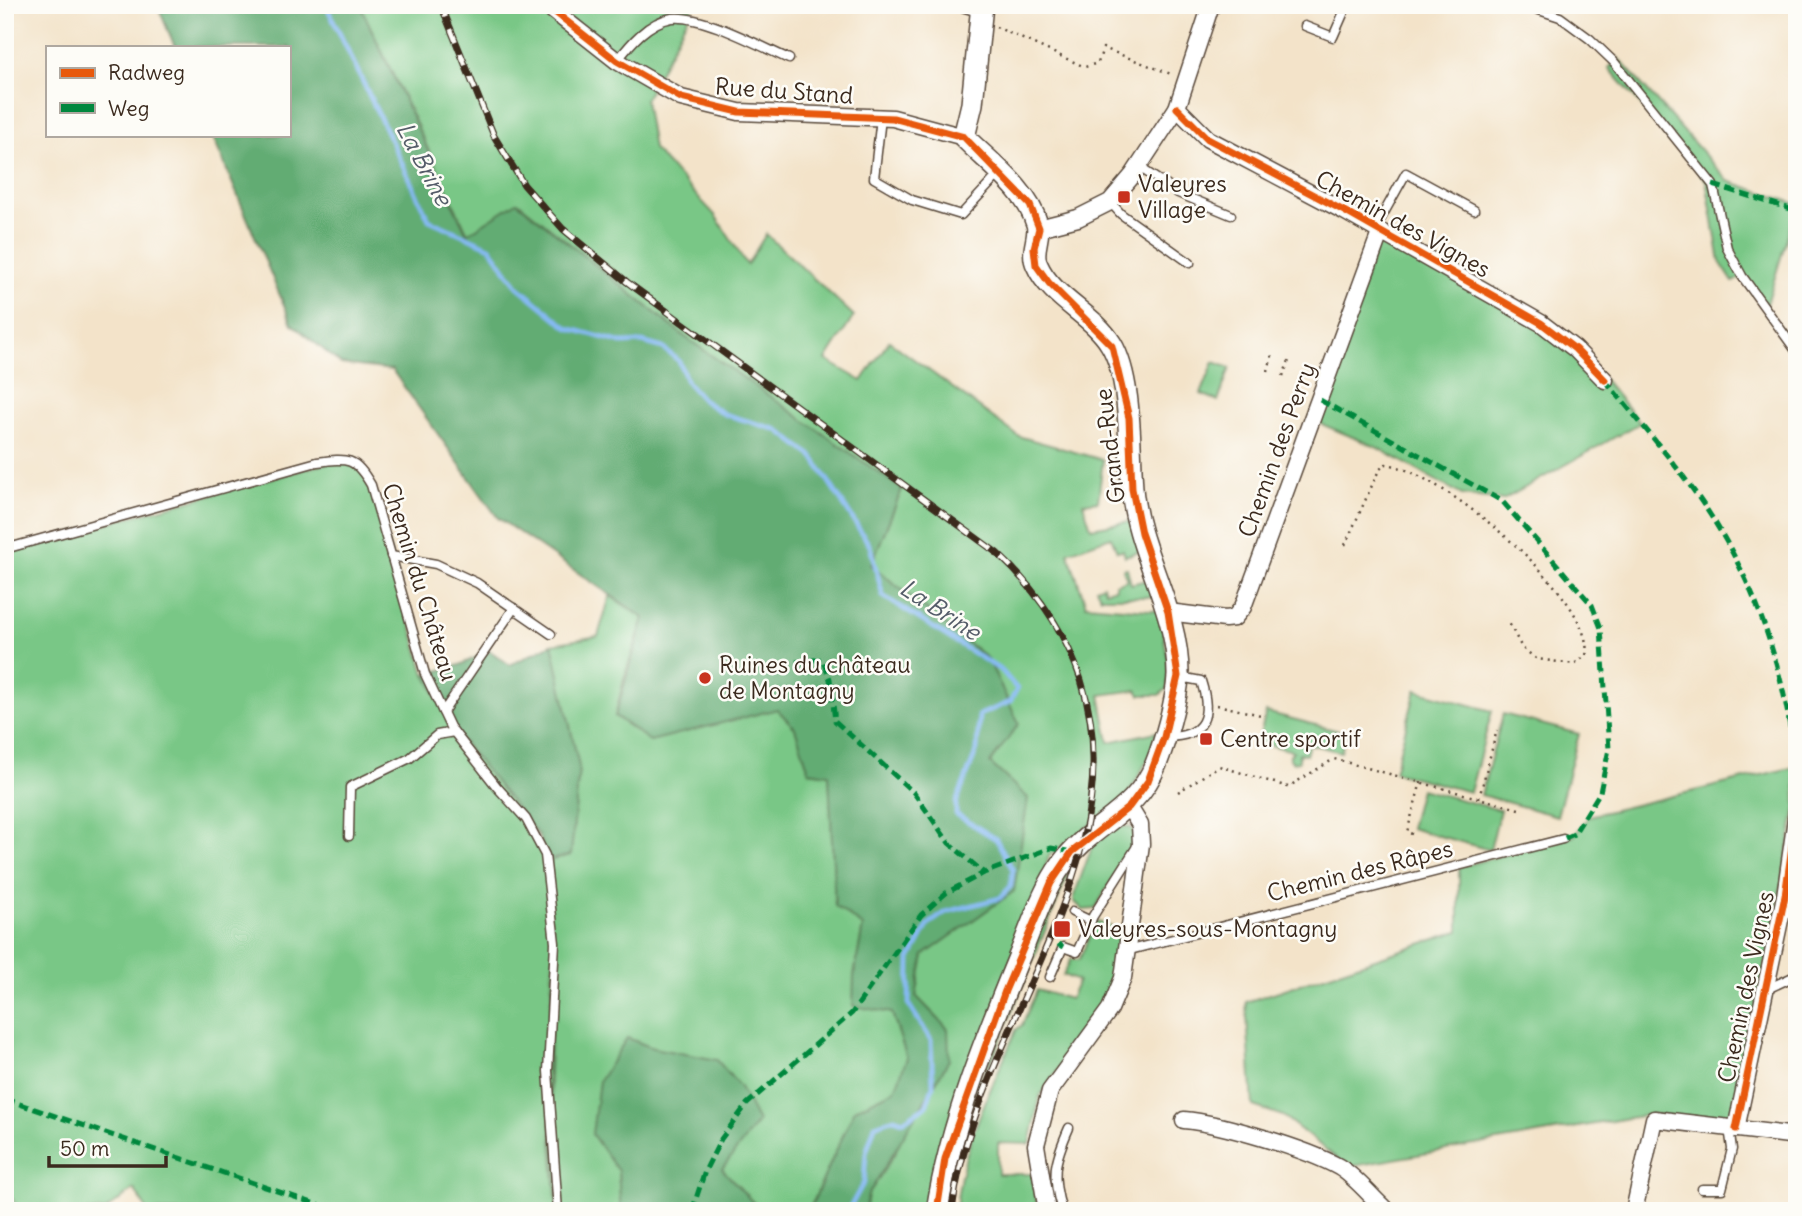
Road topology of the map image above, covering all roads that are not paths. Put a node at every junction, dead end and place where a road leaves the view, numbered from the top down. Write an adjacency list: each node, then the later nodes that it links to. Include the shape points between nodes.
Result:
1 (545, 5): 9 (street, Rue du Stand)
2 (955, 5): 6 (lane)
3 (1211, 5): 10 (street)
4 (1347, 5): 7 (lane, via 1333,37)
5 (1524, 5): 21 (lane, via 1560,17 1590,39 1614,62 1713,185 1727,248)
6 (981, 13): 12 (street)
7 (1305, 26)
8 (789, 59): 9 (lane, via 711,24 671,18 636,36)
9 (617, 61): 11 (street, Rue du Stand, via 681,98 712,108)
10 (1177, 108): 13 (street); 19 (street, Chemin des Vignes, via 1208,139)
11 (881, 118): 12 (street, Rue du Stand); 14 (lane, via 874,178 912,200 961,215)
12 (964, 137): 14 (street)
13 (1139, 167): 15 (street); 17 (lane, via 1178,193)
14 (1000, 173): 18 (street, via 1030,205)
15 (1110, 202): 18 (street, via 1078,218); 20 (lane)
16 (1474, 210): 19 (lane, via 1406,173)
17 (1231, 215)
18 (1039, 229): 26 (street, Grand-Rue, via 1036,265 1112,346 1129,418 1132,489 1141,533)
19 (1378, 231): 22 (street, Chemin des Vignes, via 1541,323); 26 (street, Chemin des Perry, via 1243,607 1234,618 1225,619)
20 (1190, 263)
21 (1797, 352)
22 (1605, 380)
23 (5, 550): 24 (lane, Chemin du Château, via 342,458 360,465 371,485)
24 (391, 556): 25 (lane, via 436,564 477,583); 29 (lane, Chemin du Château, via 425,674)
25 (514, 608): 27 (lane); 29 (lane)
26 (1168, 612): 28 (street, Grand-Rue)
27 (551, 634)
28 (1178, 676): 31 (street, Grand-Rue); 31 (lane, via 1201,681 1206,702 1203,724 1183,737)
29 (443, 712): 30 (lane, Chemin du Château)
30 (454, 732): 34 (lane, via 437,735 410,758 350,787); 48 (lane, Chemin du Château, via 526,818 545,855 555,943 548,1071)
31 (1164, 737): 32 (street, Grand-Rue, via 1148,781)
32 (1129, 807): 36 (street, via 1140,825); 49 (street, Grand-Rue, via 1072,852 1051,883 1005,991 945,1159)
33 (1797, 811): 42 (street, Chemin des Vignes)
34 (349, 835)
35 (1563, 839): 39 (lane, Chemin des Râpes)
36 (1141, 844): 38 (lane); 39 (street)
37 (1072, 912): 38 (lane)
38 (1091, 921): 41 (lane, via 1077,953 1063,947)
39 (1126, 951): 50 (street, via 1123,978 1110,1009 1050,1091 1036,1145)
40 (1797, 975): 42 (lane)
41 (1050, 976)
42 (1765, 990): 45 (street, Chemin des Vignes)
43 (1184, 1120): 52 (street, via 1236,1131 1336,1166)
44 (1069, 1128): 51 (lane, via 1054,1163)
45 (1733, 1128): 46 (street); 47 (lane, via 1722,1189); 53 (street, via 1654,1119)
46 (1797, 1136)
47 (1702, 1188)
48 (558, 1211)
49 (937, 1211)
50 (1047, 1211)
51 (1062, 1211)
52 (1387, 1211)
53 (1634, 1211)

